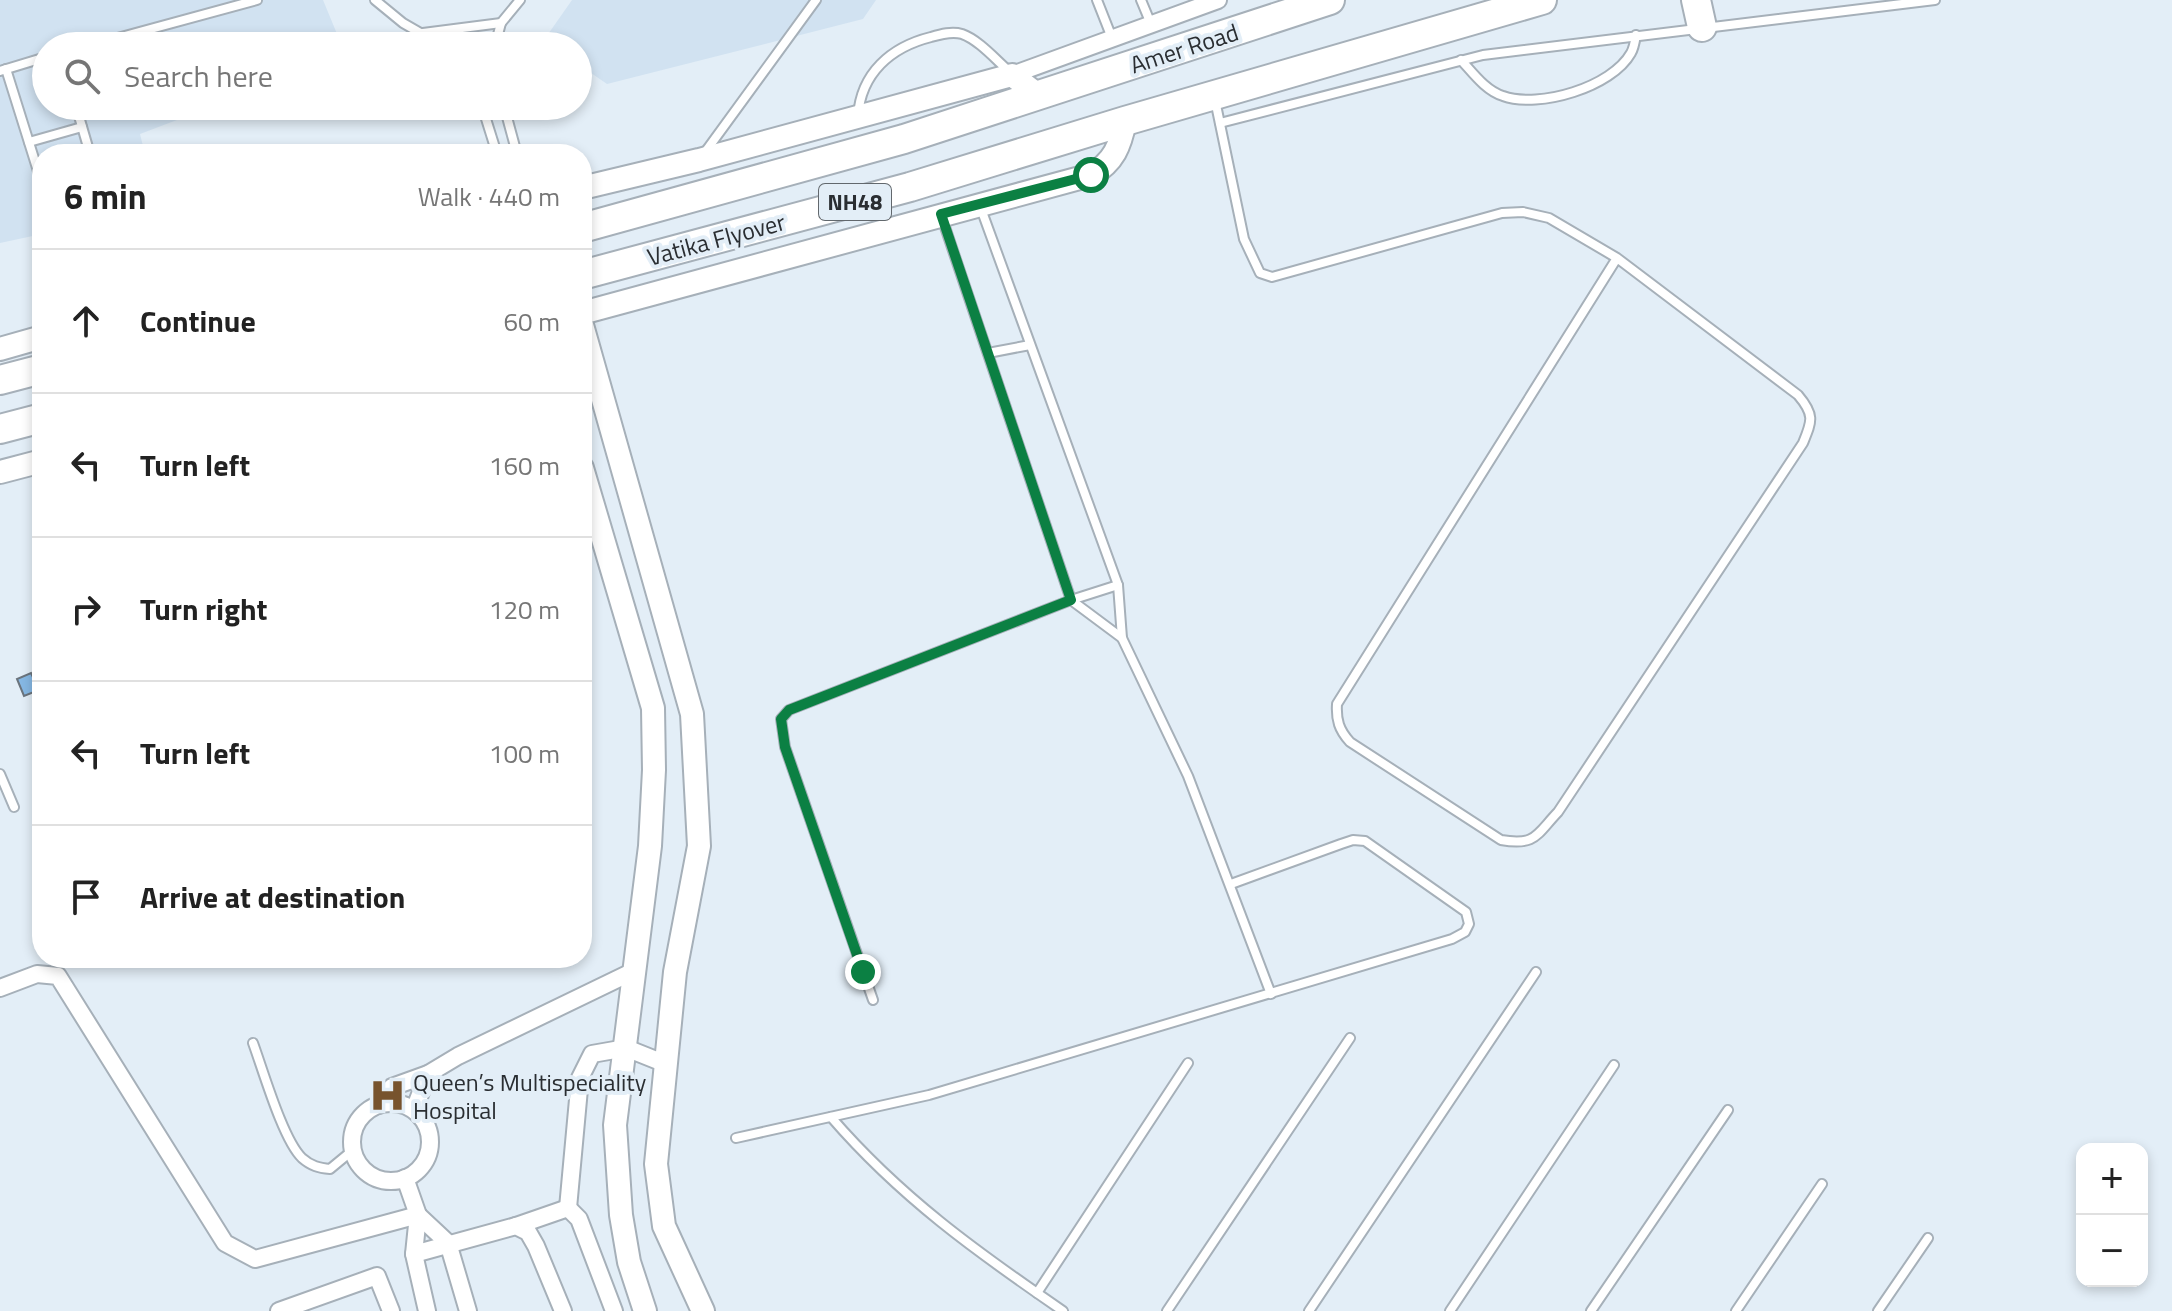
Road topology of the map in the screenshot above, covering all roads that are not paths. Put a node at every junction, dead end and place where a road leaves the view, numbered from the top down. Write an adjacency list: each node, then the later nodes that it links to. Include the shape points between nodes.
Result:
1 (257, 0): 15 (lane)
2 (375, 0): 16 (lane)
3 (520, 0): 13 (lane)
4 (816, 0): 38 (lane)
5 (1097, 0): 20 (lane)
6 (1141, 0): 14 (lane)
7 (1218, 0): 11 (street)
8 (1330, 0): 25 (highway, Amer Road / NH48)
9 (1542, 0): 26 (highway, NH48)
10 (1935, 0): 12 (lane)
11 (1189, 6): 14 (street)
12 (1699, 14): 19 (lane)
13 (501, 23): 17 (lane); 18 (lane)
14 (1151, 24): 20 (street)
15 (139, 32)
16 (420, 32)
17 (430, 32)
18 (499, 32)
19 (1636, 35): 21 (lane); 21 (lane, via 1631,53 1602,78 1586,89 1548,98 1500,96)
20 (1112, 38): 24 (street)
21 (1461, 60): 26 (lane)
22 (32, 61): 23 (lane)
23 (3, 70): 33 (lane)
24 (1012, 75): 25 (street); 27 (street); 27 (lane, via 962,34 912,42 876,67 864,87)
25 (1038, 95): 42 (highway, Vatika Flyover / NH48, via 904,139)
26 (1217, 109): 31 (highway, NH48); 43 (lane, via 1244,239 1260,273 1272,277 1502,213 1523,212 1549,218)
27 (858, 117): 38 (street)
28 (80, 120): 32 (lane)
29 (486, 120): 35 (lane)
30 (508, 120): 36 (lane)
31 (1125, 121): 40 (street, via 1121,142 1106,167); 44 (highway, Vatika Flyover / NH48, via 910,187)
32 (82, 127): 33 (lane); 34 (lane)
33 (29, 142): 37 (lane)
34 (87, 144)
35 (494, 144)
36 (514, 144)
37 (32, 152)
38 (699, 160): 39 (street)
39 (592, 186)
40 (979, 204): 41 (street); 47 (lane)
41 (941, 214): 45 (street); 49 (lane)
42 (592, 225)
43 (1617, 258): 43 (lane, via 1798,395 1809,407 1811,422 1803,443 1558,812 1530,841 1501,840 1350,742 1340,731 1337,704)
44 (592, 272)
45 (592, 310)
46 (32, 340): 48 (street)
47 (1030, 345): 49 (lane); 58 (lane)
48 (0, 349)
49 (988, 353): 59 (lane)
50 (592, 360): 73 (street, via 692,714 699,846 675,972)
51 (32, 372): 52 (highway)
52 (0, 380)
53 (32, 421): 54 (highway)
54 (0, 429)
55 (32, 464): 56 (street)
56 (0, 472)
57 (592, 502): 64 (street, via 653,708 651,831)
58 (1118, 585): 59 (lane); 60 (lane)
59 (1071, 600): 60 (lane); 68 (lane, via 789,710 781,719 785,747)
60 (1122, 638): 63 (lane, via 1188,776)
61 (0, 774): 62 (lane)
62 (14, 807)
63 (1231, 884): 67 (lane); 67 (lane, via 1341,844 1365,841 1466,912 1465,932 1452,939)
64 (636, 970): 71 (street); 75 (street)
65 (1536, 972): 101 (lane)
66 (0, 988): 85 (street, via 37,974 58,976 225,1243 242,1254 255,1259)
67 (1271, 994): 79 (lane, via 929,1095)
68 (873, 1000)
69 (1350, 1038): 100 (lane)
70 (253, 1043): 81 (lane, via 300,1156 314,1167 330,1169)
71 (626, 1048): 73 (street); 84 (street, via 592,1054 580,1078); 97 (street, via 615,1125 621,1215)
72 (1188, 1063): 90 (lane)
73 (666, 1064): 98 (street, via 656,1164 664,1226)
74 (1614, 1065): 102 (lane)
75 (428, 1074): 76 (street, via 392,1087); 77 (street)
76 (378, 1105): 77 (street, via 396,1103); 81 (street, via 357,1123)
77 (414, 1110): 82 (street, via 426,1124 430,1142 426,1160)
78 (1728, 1110): 103 (lane)
79 (831, 1117): 80 (lane); 90 (lane, via 947,1229)
80 (736, 1138)
81 (353, 1150): 82 (street, via 362,1167 377,1178)
82 (405, 1178): 85 (street)
83 (1822, 1184): 104 (lane)
84 (568, 1208): 86 (street); 96 (street, via 579,1219)
85 (418, 1215): 88 (street); 89 (street)
86 (516, 1226): 88 (street); 95 (street, via 528,1232 536,1246)
87 (1928, 1238): 105 (lane)
88 (448, 1243): 89 (street); 94 (street)
89 (414, 1254): 93 (street)
90 (1037, 1293): 99 (lane)
91 (279, 1311): 92 (street, via 377,1276)
92 (391, 1311)
93 (427, 1311)
94 (468, 1311)
95 (563, 1311)
96 (614, 1311)
97 (645, 1311)
98 (703, 1311)
99 (1063, 1311)
100 (1167, 1311)
101 (1309, 1311)
102 (1450, 1311)
103 (1591, 1311)
104 (1736, 1311)
105 (1878, 1311)

